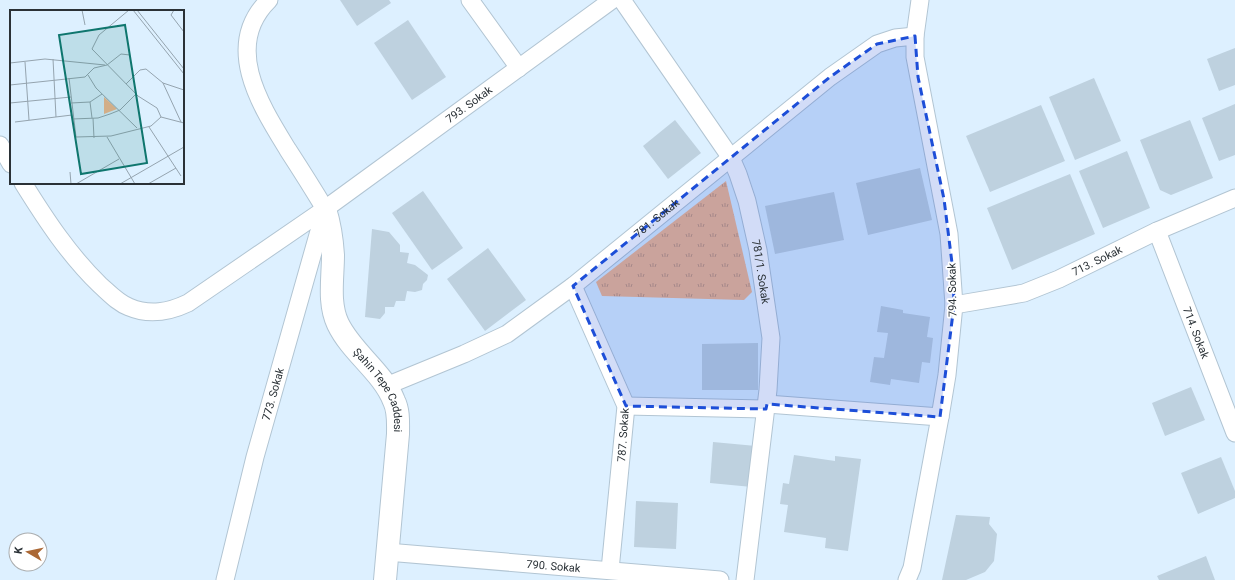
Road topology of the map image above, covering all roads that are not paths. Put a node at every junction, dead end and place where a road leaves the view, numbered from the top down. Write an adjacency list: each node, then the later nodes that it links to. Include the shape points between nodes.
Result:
1 (269, 0): 13 (street, via 257,16 249,34 248,70 272,124)
2 (470, 0): 7 (street)
3 (612, 0): 7 (street, 793. Sokak)
4 (622, 0): 9 (street, 781/1. Sokak)
5 (920, 0): 6 (street, 794. Sokak)
6 (915, 36): 9 (street, 781. Sokak, via 895,38 877,44 830,77); 16 (street, 794. Sokak, via 918,77 949,234)
7 (519, 68): 13 (street, 793. Sokak)
8 (0, 146): 10 (street)
9 (731, 158): 15 (street, 781. Sokak); 19 (street, 781/1. Sokak, via 747,201 768,307 771,358)
10 (10, 162)
11 (24, 184): 13 (street, 793. Sokak, via 58,237 83,269 120,302 144,311 164,312 188,303)
12 (1235, 198): 14 (street, 713. Sokak)
13 (325, 209): 17 (street, Şahin Tepe Caddesi, via 332,238 332,300 338,323 356,352); 25 (street, 773. Sokak, via 255,457)
14 (1158, 231): 16 (street, 713. Sokak, via 1060,279 1024,293); 21 (street, 714. Sokak)
15 (573, 286): 17 (street, 781. Sokak, via 507,334); 18 (street, 787. Sokak)
16 (954, 305): 20 (street, 794. Sokak)
17 (386, 386): 22 (street, Şahin Tepe Caddesi, via 394,400 398,421)
18 (626, 406): 19 (street); 23 (street, 787. Sokak)
19 (766, 406): 20 (street); 29 (street, 781/1. Sokak)
20 (940, 417): 30 (street, 794. Sokak)
21 (1235, 433)
22 (387, 552): 24 (street, 790. Sokak); 26 (street, Şahin Tepe Caddesi)
23 (610, 570): 24 (street, 790. Sokak); 27 (street, 790. Sokak)
24 (558, 573)
25 (224, 580)
26 (385, 580)
27 (717, 580): 28 (street, 790. Sokak)
28 (720, 580)
29 (745, 580)
30 (907, 580)

